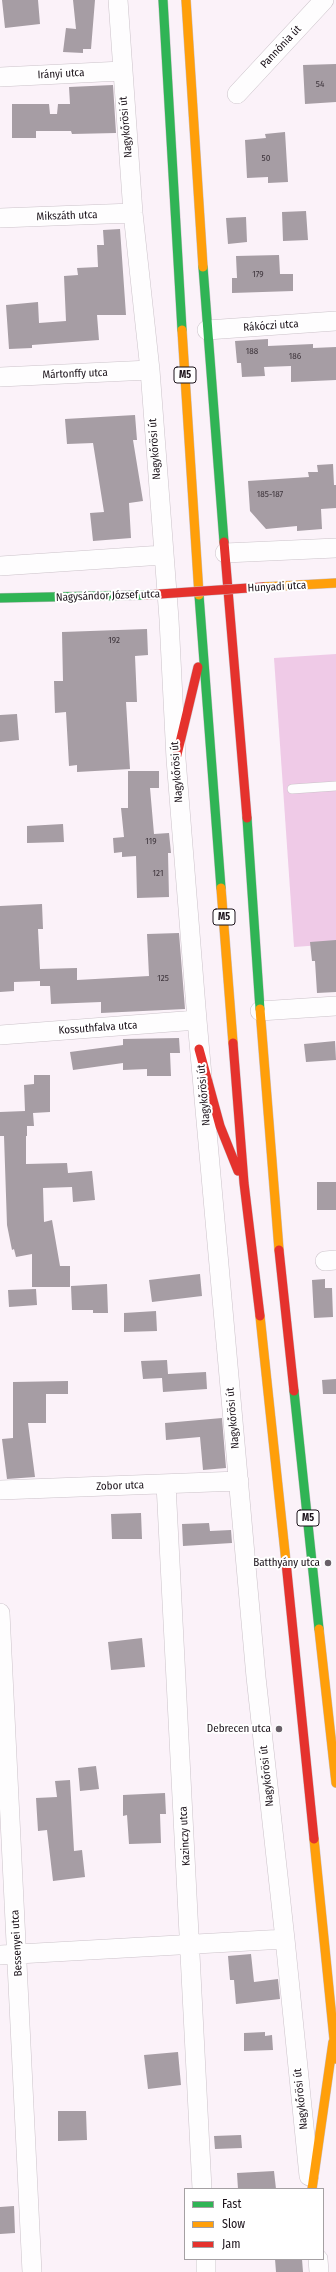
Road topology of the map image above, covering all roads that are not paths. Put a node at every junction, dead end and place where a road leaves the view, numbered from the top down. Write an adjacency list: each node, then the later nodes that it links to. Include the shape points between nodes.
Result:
1 (118, 0): 5 (street, Nagykőrösi út)
2 (163, 0): 21 (main road, M5, via 173,198)
3 (186, 0): 11 (main road, M5)
4 (324, 0): 7 (street, Pannónia út)
5 (122, 71): 6 (street, Irányi utca); 8 (street, Nagykőrösi út)
6 (0, 77)
7 (237, 94)
8 (133, 213): 9 (street, Mikszáth utca); 12 (street, Nagykőrösi út)
9 (0, 218)
10 (336, 321): 11 (street, Rákóczi utca)
11 (207, 330): 15 (main road, M5)
12 (150, 370): 13 (street, Mártonffy utca); 16 (street, Nagykőrösi út)
13 (0, 377)
14 (336, 548): 15 (street)
15 (226, 553): 26 (main road, M5)
16 (163, 554): 17 (street); 22 (street, Nagykőrösi út)
17 (0, 566)
18 (336, 583): 19 (main road, Hunyadi utca, bridge)
19 (217, 591): 20 (main road, Nagysándor József utca, bridge)
20 (0, 598)
21 (203, 650): 22 (main road); 30 (main road, M5)
22 (176, 759): 27 (street, Nagykőrösi út)
23 (336, 786): 24 (lane)
24 (292, 788)
25 (336, 1006): 26 (street)
26 (260, 1011): 35 (main road, M5, via 275,1215)
27 (197, 1020): 28 (street, Kossuthfalva utca); 29 (street, Nagykőrösi út)
28 (0, 1035)
29 (199, 1049): 30 (main road, via 226,1146); 31 (street, Nagykőrösi út)
30 (244, 1183): 39 (main road, M5, via 267,1380)
31 (239, 1481): 32 (street, Zobor utca); 36 (street, Nagykőrösi út, via 256,1677)
32 (166, 1484): 33 (street, Zobor utca); 37 (street, Kazinczy utca)
33 (0, 1490)
34 (0, 1614): 38 (street, Bessenyei utca)
35 (336, 1783)
36 (286, 1939): 37 (street); 43 (street, Nagykőrösi út)
37 (191, 1944): 38 (street); 41 (street, Kazinczy utca)
38 (9, 1954): 46 (street, Bessenyei utca)
39 (334, 2037): 40 (main road, M5); 42 (main road)
40 (336, 2059)
41 (202, 2188)
42 (311, 2188)
43 (311, 2188)
44 (206, 2260): 47 (street)
45 (318, 2260): 48 (street)
46 (32, 2272)
47 (206, 2272)
48 (320, 2272)

